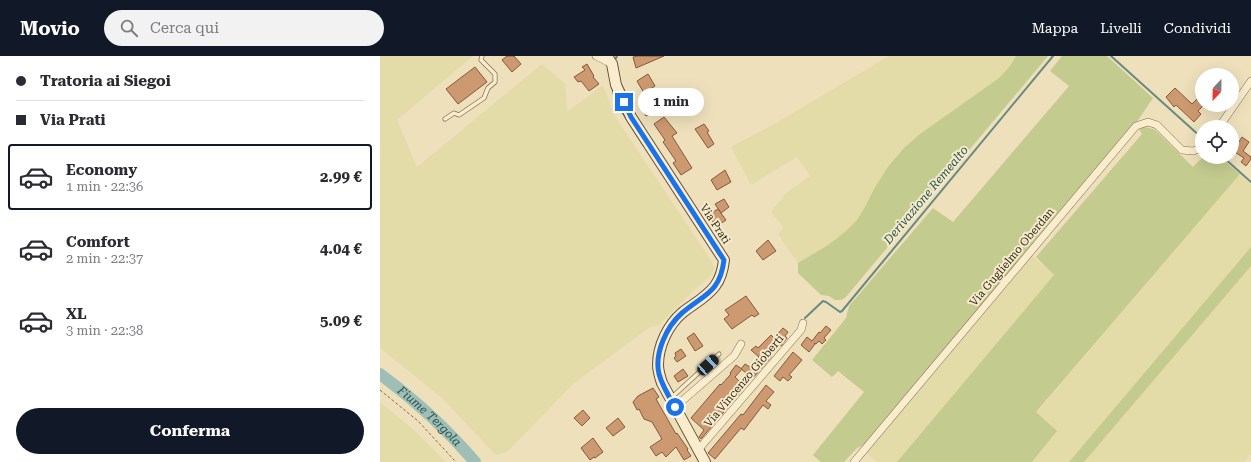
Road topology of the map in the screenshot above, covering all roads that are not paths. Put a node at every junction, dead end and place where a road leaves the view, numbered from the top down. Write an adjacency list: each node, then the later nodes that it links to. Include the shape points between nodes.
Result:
1 (482, 56): 5 (lane, via 482,60 495,74 495,82 488,88 484,98 459,115 454,114)
2 (596, 56): 3 (street)
3 (609, 60): 11 (street, Via Prati, via 616,85 631,117 724,260 716,285 673,322 662,345 659,375)
4 (1251, 81): 6 (street)
5 (445, 119)
6 (1224, 120)
7 (1195, 150): 14 (street, Via Guglielmo Oberdan, via 1182,150 1157,125 1148,122 1136,126)
8 (803, 323): 12 (street, Via Vincenzo Gioberti, via 801,330)
9 (741, 344): 11 (street, via 734,356)
10 (719, 354): 11 (lane)
11 (673, 403): 12 (street, Via Prati)
12 (698, 450): 13 (street, Via Prati)
13 (705, 462)
14 (854, 462)

